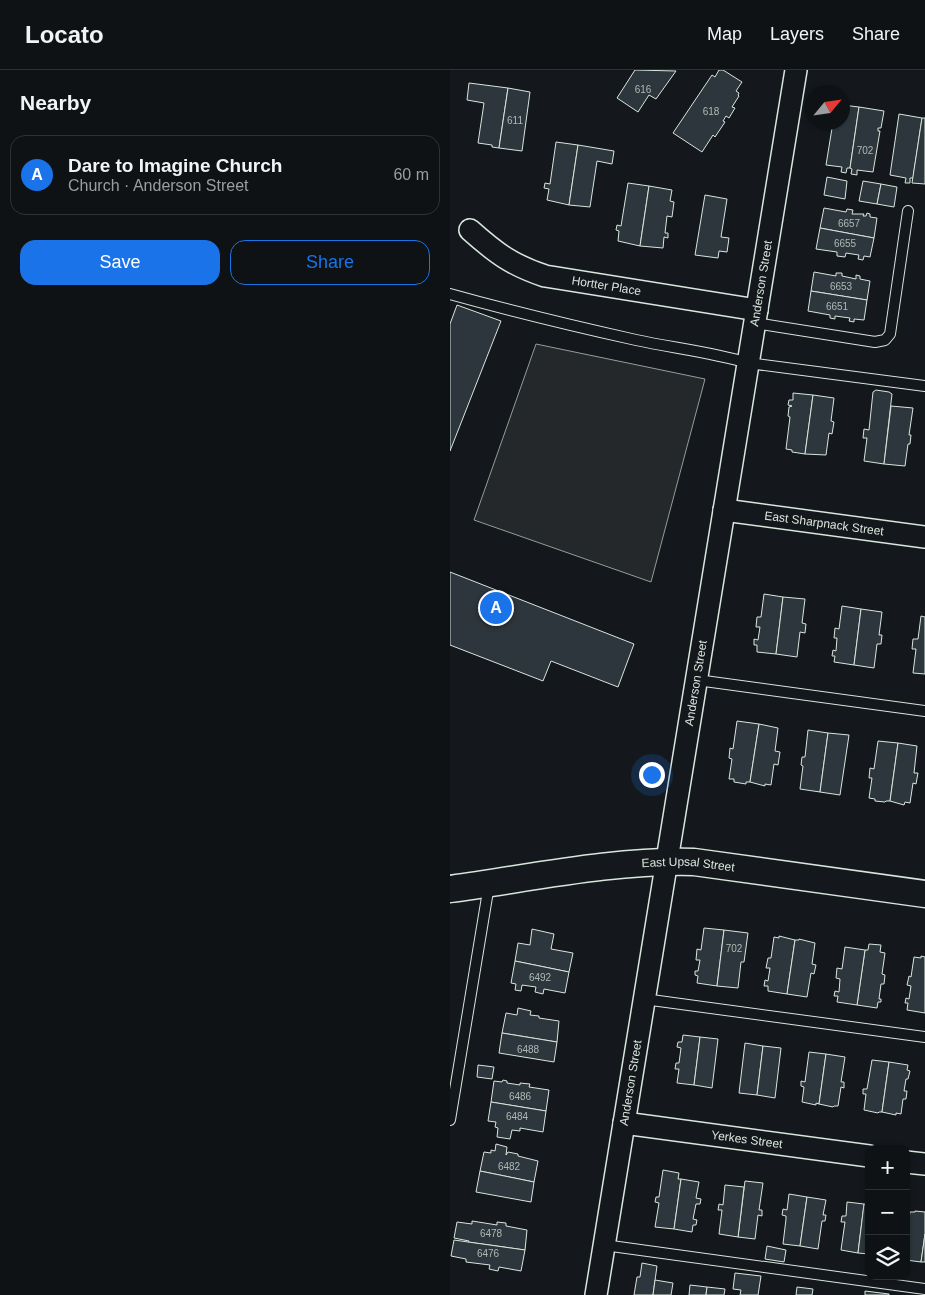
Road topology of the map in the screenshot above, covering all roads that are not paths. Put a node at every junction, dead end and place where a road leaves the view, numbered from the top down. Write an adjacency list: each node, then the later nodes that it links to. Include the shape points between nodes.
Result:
1 (796, 70): 5 (street, Anderson Street)
2 (908, 211): 5 (lane, via 890,334 885,340 875,342)
3 (470, 230): 5 (street, Hortter Place, via 504,258 523,269 546,276)
4 (450, 294): 6 (lane, via 564,324 685,350 720,354)
5 (756, 316): 6 (street, Anderson Street)
6 (748, 363): 7 (lane); 8 (street, Anderson Street)
7 (925, 386)
8 (724, 510): 9 (street, East Sharpnack Street); 10 (street, Anderson Street)
9 (925, 537)
10 (697, 680): 11 (lane); 12 (street, Anderson Street)
11 (925, 711)
12 (667, 862): 13 (street, East Upsal Street, via 621,865); 15 (street, East Upsal Street, via 694,862); 16 (street, Anderson Street)
13 (489, 884): 14 (street, East Upsal Street); 18 (lane)
14 (450, 889)
15 (925, 894)
16 (644, 999): 17 (lane); 19 (street, Anderson Street)
17 (925, 1037)
18 (450, 1120)
19 (624, 1123): 20 (street, Yerkes Street); 23 (street, Anderson Street)
20 (865, 1155)
21 (910, 1162): 22 (street)
22 (925, 1164)
23 (604, 1245): 24 (lane); 25 (street, Anderson Street)
24 (925, 1289)
25 (596, 1295)

